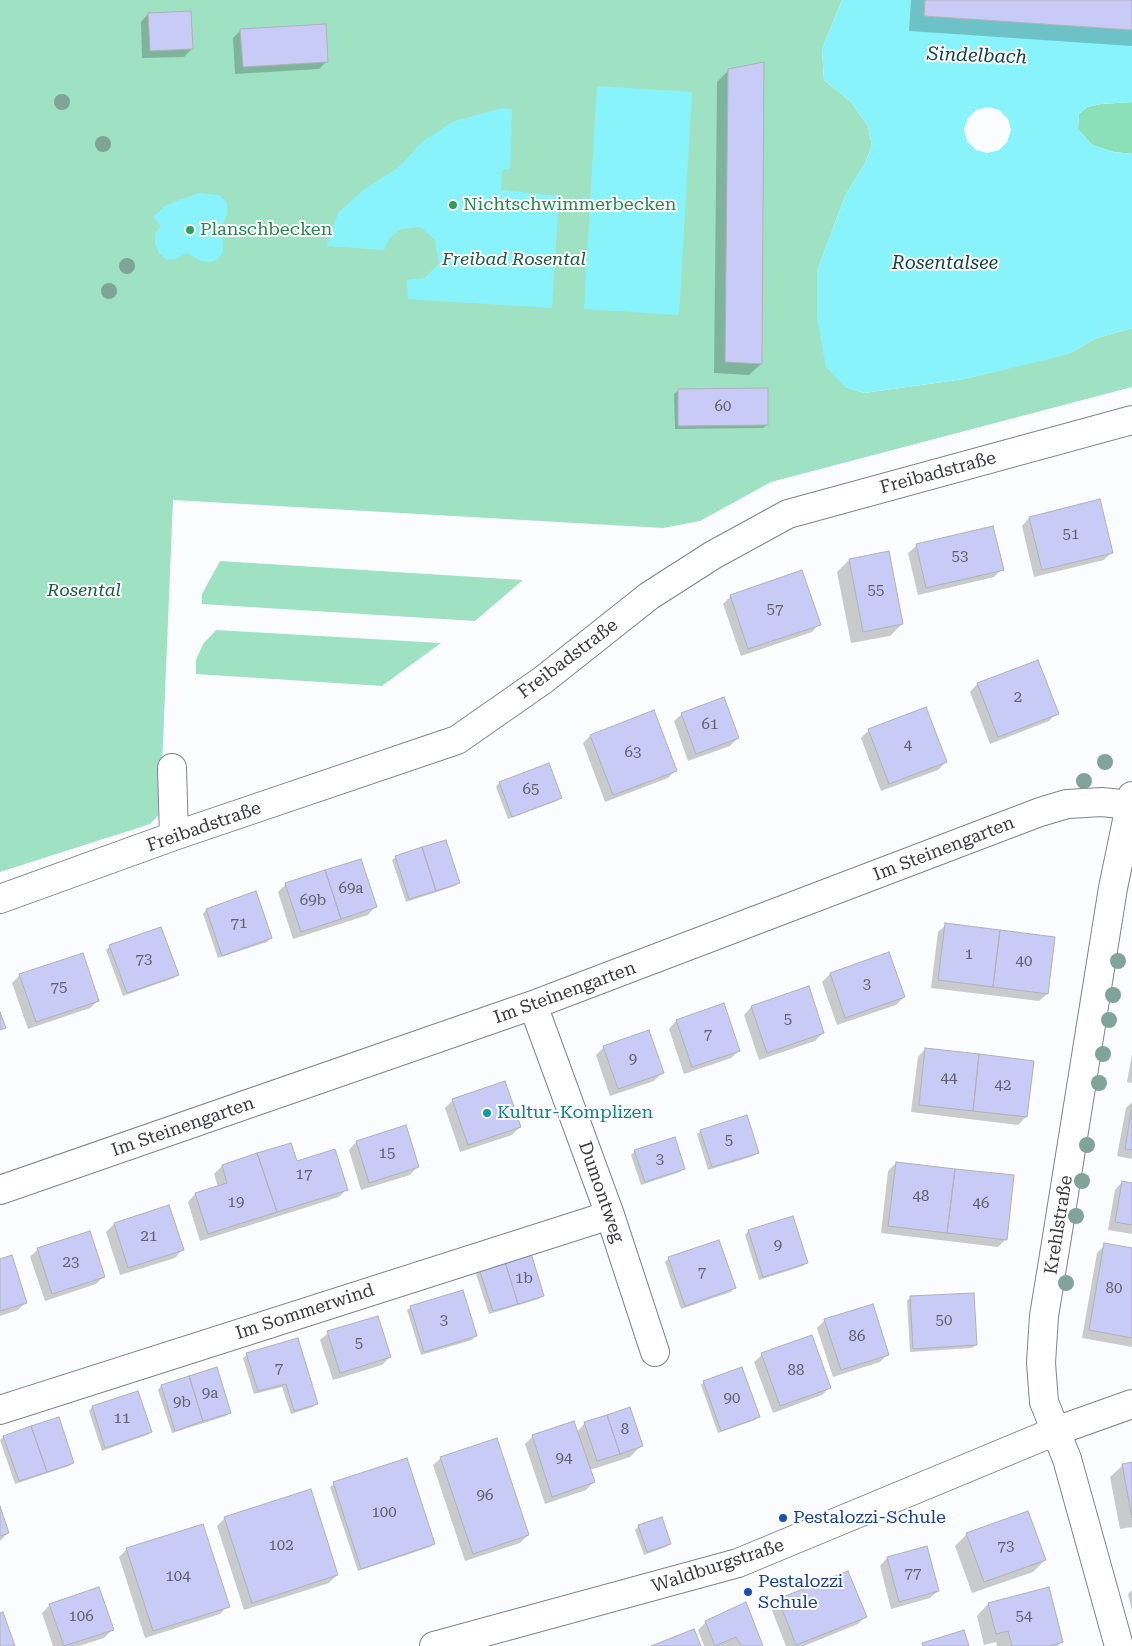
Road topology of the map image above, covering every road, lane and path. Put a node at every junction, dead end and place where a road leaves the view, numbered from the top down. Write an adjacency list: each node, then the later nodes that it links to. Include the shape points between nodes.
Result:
1 (1132, 420): 4 (street, Freibadstraße, via 788,514 712,555 650,596 543,680 457,740)
2 (172, 768): 4 (street)
3 (1131, 801): 6 (street, Im Steinengarten, via 1067,804 1040,812); 12 (street, Krehlstraße, via 1113,888 1044,1316 1041,1363 1044,1402)
4 (174, 836): 5 (street, Freibadstraße)
5 (0, 899)
6 (533, 1005): 7 (street, Im Steinengarten); 8 (street, Dumontweg)
7 (0, 1190)
8 (610, 1215): 9 (street, Dumontweg); 11 (street, Im Sommerwind)
9 (655, 1352)
10 (1132, 1404): 12 (street, Waldburgstraße)
11 (0, 1410)
12 (1056, 1431): 13 (street, Waldburgstraße, via 738,1563); 14 (street, Krehlstraße, via 1070,1468)
13 (434, 1646)
14 (1120, 1646)

